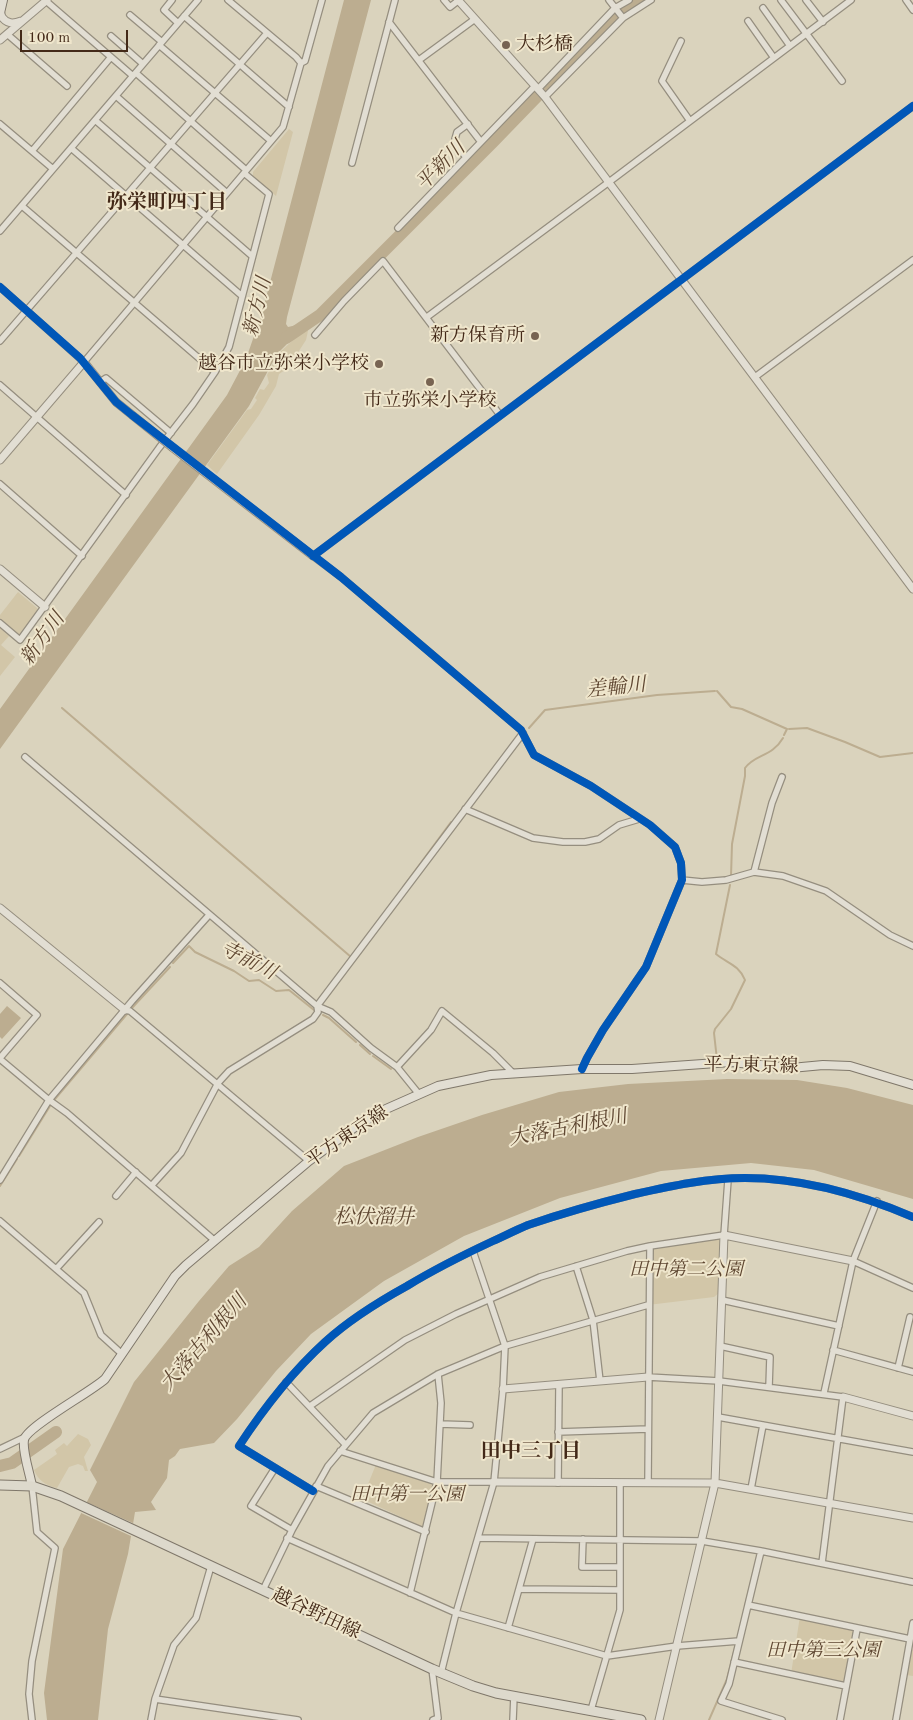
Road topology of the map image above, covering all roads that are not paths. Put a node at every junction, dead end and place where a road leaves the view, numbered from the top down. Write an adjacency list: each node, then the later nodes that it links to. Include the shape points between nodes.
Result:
1 (3, 0): 20 (main road)
2 (46, 0): 25 (street); 38 (street)
3 (172, 0): 29 (street, via 164,10)
4 (198, 0): 22 (street)
5 (228, 0): 30 (street)
6 (322, 0): 41 (street, via 305,61)
7 (395, 0): 27 (street)
8 (444, 0): 9 (street, via 450,6)
9 (458, 0): 24 (street)
10 (610, 0): 17 (street)
11 (629, 0): 17 (street)
12 (651, 0): 23 (street)
13 (781, 0): 31 (street)
14 (806, 0): 28 (street)
15 (851, 0): 28 (street)
16 (906, 0): 19 (street)
17 (616, 8): 23 (street); 47 (street)
18 (763, 8): 37 (street)
19 (913, 10)
20 (0, 12): 25 (street, via 8,23)
21 (130, 14): 36 (street)
22 (184, 16): 29 (street); 43 (street)
23 (623, 18): 50 (street)
24 (475, 19): 40 (street); 47 (street)
25 (24, 20): 32 (street)
26 (748, 20): 39 (street)
27 (389, 22): 40 (street); 64 (street)
28 (823, 22): 31 (street)
29 (178, 23): 36 (street)
30 (267, 33): 41 (street); 43 (street)
31 (807, 33): 37 (street); 45 (street)
32 (7, 34): 34 (street); 46 (street)
33 (111, 36): 42 (street)
34 (0, 40)
35 (681, 41): 54 (street, via 662,81)
36 (160, 44): 42 (street); 48 (street)
37 (790, 46): 39 (street)
38 (111, 57): 44 (street); 62 (street)
39 (774, 58): 54 (street)
40 (419, 60): 57 (street)
41 (301, 63): 52 (street)
42 (143, 64): 44 (street)
43 (240, 65): 48 (street); 52 (street)
44 (134, 74): 49 (street); 55 (street)
45 (842, 81)
46 (67, 86)
47 (536, 88): 50 (street); 59 (street)
48 (215, 93): 55 (street); 58 (street)
49 (116, 96): 53 (street); 60 (street)
50 (545, 97): 68 (street)
51 (913, 106): 79 (street)
52 (289, 107): 58 (street, via 283,127)
53 (95, 120): 61 (street); 65 (street)
54 (690, 121): 68 (street)
55 (190, 122): 60 (street); 67 (street)
56 (0, 124): 62 (street)
57 (468, 124): 59 (street); 63 (street, via 457,132 455,139)
58 (270, 141): 67 (street)
59 (481, 142): 63 (street)
60 (170, 144): 65 (street); 69 (street)
61 (71, 148): 66 (street); 70 (street)
62 (32, 151): 66 (street)
63 (466, 157): 73 (street)
64 (352, 164)
65 (150, 168): 70 (street); 72 (street)
66 (53, 169): 71 (street)
67 (245, 172): 69 (street); 77 (street, via 269,194)
68 (610, 182): 79 (street); 84 (street)
69 (227, 193): 72 (street)
70 (126, 196): 75 (street); 76 (street)
71 (22, 206): 74 (street); 76 (street)
72 (207, 217): 75 (street); 77 (street)
73 (398, 228)
74 (0, 232)
75 (182, 245): 81 (street); 82 (street)
76 (76, 254): 82 (street); 83 (street)
77 (252, 256): 81 (street)
78 (913, 260): 89 (street)
79 (682, 280): 89 (street); 92 (street)
80 (0, 287): 83 (street)
81 (242, 296): 88 (street, via 229,347)
82 (134, 302): 87 (street); 88 (street)
83 (27, 310): 86 (street); 87 (street)
84 (427, 317): 85 (street, via 383,261); 92 (street)
85 (315, 334)
86 (0, 341)
87 (84, 362): 90 (street); 93 (street)
88 (215, 372): 94 (street)
89 (755, 378): 101 (street)
90 (100, 382): 94 (street, via 106,378); 99 (street, bridge, via 116,402)
91 (0, 386): 93 (street)
92 (500, 415): 99 (street)
93 (36, 417): 95 (street); 97 (street)
94 (171, 433): 97 (street)
95 (0, 460)
96 (0, 484): 98 (street)
97 (126, 495): 98 (street)
98 (82, 556): 102 (street)
99 (313, 556): 104 (street, via 342,577)
100 (0, 569): 102 (street)
101 (913, 588)
102 (45, 607): 103 (street, via 20,640)
103 (0, 623)
104 (523, 733): 107 (street); 108 (street, via 534,755 591,786)
105 (25, 756): 112 (street)
106 (782, 777): 109 (street)
107 (465, 809): 108 (street, via 533,838 563,842 599,839 619,825); 115 (street)
108 (639, 818): 110 (street, via 675,847 681,863)
109 (754, 872): 110 (street, via 726,880); 113 (street, via 783,876 826,891 890,935)
110 (682, 880): 119 (street, via 646,967 603,1030)
111 (0, 908): 116 (street)
112 (209, 915): 115 (street); 116 (street)
113 (913, 946)
114 (0, 983): 117 (street, via 37,1015)
115 (317, 1006): 118 (street, via 331,1012); 121 (street, via 318,1012 313,1020 229,1071)
116 (125, 1010): 121 (street); 124 (street)
117 (0, 1058): 124 (street)
118 (397, 1067): 120 (street, via 431,1030 442,1011); 123 (street)
119 (582, 1069): 120 (main road, 平方東京線); 122 (main road, 平方東京線, via 731,1062 790,1068 837,1065 876,1072)
120 (514, 1074): 123 (main road, 平方東京線, via 464,1080)
121 (218, 1083): 125 (street); 129 (street, via 181,1153)
122 (913, 1085)
123 (418, 1093): 125 (main road, 平方東京線, via 369,1117)
124 (49, 1100): 126 (street); 127 (street)
125 (309, 1161): 136 (main road, 平方東京線)
126 (136, 1172): 129 (street); 130 (street)
127 (0, 1180)
128 (728, 1180): 131 (street, via 798,1182); 135 (street); 138 (street, via 670,1186 594,1204 526,1226)
129 (152, 1185): 136 (street)
130 (116, 1196)
131 (877, 1201): 132 (street); 139 (street)
132 (913, 1217)
133 (0, 1221): 141 (street)
134 (99, 1222): 141 (street)
135 (724, 1235): 137 (street); 139 (street); 143 (street)
136 (214, 1240): 152 (main road, 平方東京線, via 175,1276)
137 (650, 1246): 140 (street); 145 (street)
138 (472, 1251): 144 (street); 159 (street, via 440,1266 358,1316 326,1341)
139 (853, 1261): 142 (street); 148 (street)
140 (576, 1266): 144 (street, via 540,1277); 147 (street)
141 (56, 1269): 152 (street, via 84,1293 101,1336)
142 (913, 1288)
143 (722, 1300): 148 (street); 150 (street)
144 (490, 1301): 149 (street); 165 (street, via 405,1340)
145 (648, 1304): 147 (street); 156 (street)
146 (910, 1317): 153 (street)
147 (593, 1320): 149 (street); 157 (street)
148 (839, 1326): 151 (street)
149 (505, 1346): 155 (street); 162 (street)
150 (720, 1346): 158 (street); 161 (street, via 770,1357)
151 (833, 1350): 153 (street); 163 (street)
152 (122, 1354): 173 (main road, 平方東京線, via 101,1382)
153 (898, 1368): 154 (street)
154 (913, 1372)
155 (438, 1374): 168 (street); 175 (street, via 373,1413)
156 (648, 1377): 157 (street); 158 (street); 171 (street)
157 (600, 1381): 160 (street)
158 (719, 1381): 161 (street); 167 (street)
159 (286, 1382): 165 (street); 179 (street, via 239,1446)
160 (560, 1385): 162 (street); 172 (street)
161 (769, 1387): 163 (street)
162 (504, 1389): 181 (street)
163 (824, 1393): 164 (street)
164 (843, 1397): 166 (street); 174 (street)
165 (310, 1406): 175 (street)
166 (913, 1416)
167 (718, 1417): 170 (street); 185 (street)
168 (440, 1424): 169 (street); 180 (street)
169 (470, 1425)
170 (763, 1425): 174 (street); 189 (street)
171 (648, 1430): 172 (street); 184 (street)
172 (558, 1432): 182 (street)
173 (25, 1437): 176 (street); 187 (main road)
174 (838, 1439): 178 (street); 190 (street)
175 (345, 1444): 177 (street)
176 (0, 1449)
177 (340, 1451): 180 (street); 188 (street)
178 (913, 1452)
179 (275, 1468): 188 (street); 192 (street, via 251,1506)
180 (437, 1482): 181 (street); 193 (street)
181 (494, 1482): 182 (street); 195 (street)
182 (558, 1483): 183 (street)
183 (620, 1483): 184 (street); 198 (street)
184 (648, 1483): 185 (street)
185 (715, 1483): 189 (street); 199 (street)
186 (0, 1485): 187 (main road, 越谷野田線)
187 (32, 1486): 202 (main road, 越谷野田線, via 83,1506); 225 (street, via 37,1532 55,1548 32,1661 29,1694)
188 (315, 1488): 192 (street); 193 (street)
189 (751, 1489): 190 (street)
190 (830, 1502): 191 (street); 201 (street)
191 (913, 1518)
192 (292, 1530): 194 (street)
193 (426, 1532): 208 (street)
194 (287, 1538): 206 (street); 208 (street)
195 (478, 1538): 196 (street); 210 (street)
196 (533, 1539): 197 (street); 205 (street)
197 (582, 1540): 198 (street); 203 (street, via 582,1567)
198 (620, 1540): 199 (street); 203 (street)
199 (702, 1541): 200 (street); 216 (street)
200 (761, 1550): 201 (street); 209 (street)
201 (822, 1563): 204 (street)
202 (211, 1566): 206 (main road, 越谷野田線); 223 (street, via 196,1618 174,1645)
203 (620, 1567): 207 (street)
204 (913, 1582)
205 (519, 1589): 207 (street); 212 (street)
206 (263, 1590): 219 (main road, 越谷野田線)
207 (620, 1590): 217 (street, via 620,1610)
208 (410, 1593): 210 (street)
209 (748, 1605): 213 (street); 215 (street)
210 (456, 1613): 212 (street); 220 (street)
211 (913, 1623): 214 (street)
212 (508, 1628): 217 (street)
213 (857, 1629): 214 (street); 221 (street)
214 (910, 1639): 234 (street)
215 (739, 1642): 216 (street); 218 (street)
216 (677, 1646): 217 (street); 231 (street)
217 (607, 1656): 224 (street)
218 (734, 1662): 221 (street); 232 (street, via 721,1701)
219 (432, 1669): 220 (main road, 越谷野田線); 228 (street, via 438,1718)
220 (442, 1673): 222 (main road, 越谷野田線, via 473,1686)
221 (846, 1686): 233 (street)
222 (514, 1696): 224 (main road, 越谷野田線); 229 (street)
223 (155, 1698): 226 (street); 227 (street)
224 (591, 1710): 230 (main road, 越谷野田線)
225 (32, 1720)
226 (151, 1720)
227 (298, 1720)
228 (433, 1720)
229 (513, 1720)
230 (641, 1720)
231 (659, 1720)
232 (782, 1720)
233 (840, 1720)
234 (896, 1720)

